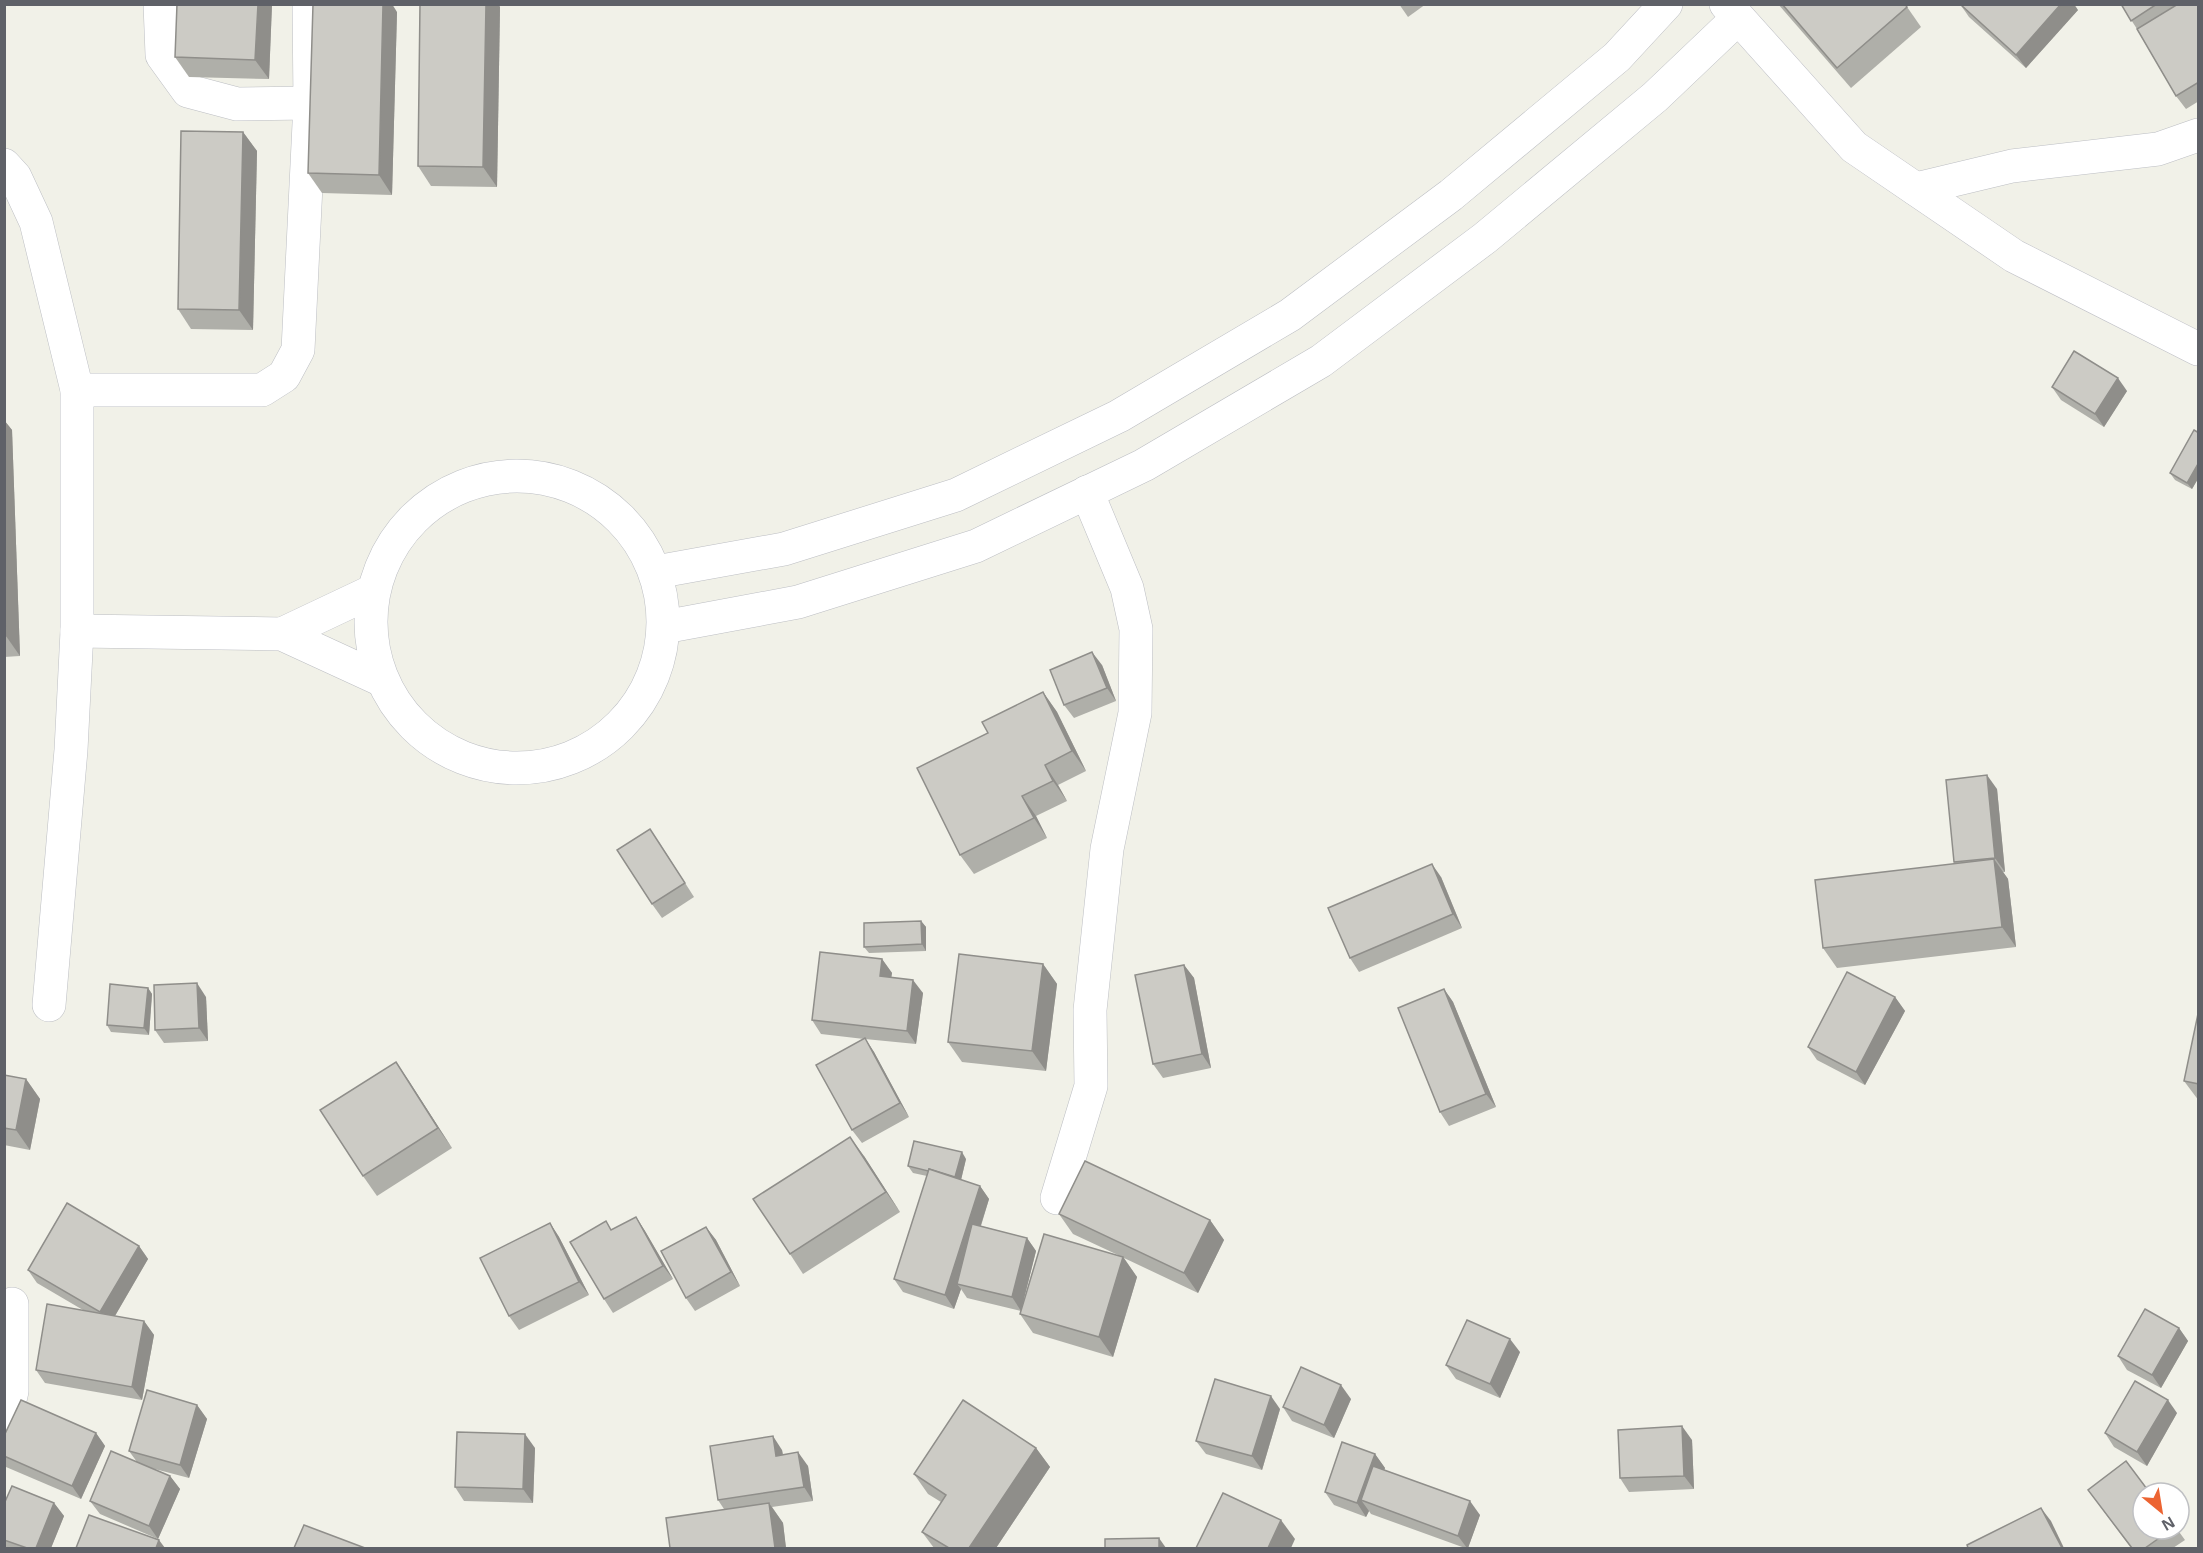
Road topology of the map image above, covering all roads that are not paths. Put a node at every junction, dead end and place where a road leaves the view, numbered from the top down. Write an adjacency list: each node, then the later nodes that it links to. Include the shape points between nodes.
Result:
1 (160, 4): 5 (street, via 162,55 188,91 237,104)
2 (309, 4): 5 (street)
3 (1666, 4): 12 (street, via 1617,57 1432,209 1290,315 1119,416 956,495 784,549)
4 (1732, 12): 8 (street, via 1854,147); 11 (street, via 1655,97 1494,231 1321,361 1144,465)
5 (310, 103): 10 (street, via 298,350 284,376 262,390)
6 (2199, 135): 8 (street, via 2158,149 2012,166)
7 (4, 165): 10 (street, via 15,177 36,222)
8 (1916, 189): 9 (street, via 2014,256)
9 (2199, 349)
10 (77, 390): 15 (street)
11 (1087, 492): 14 (street, via 976,546 798,602); 19 (street, via 1127,588 1136,629 1135,713 1107,849 1090,1010 1091,1086)
12 (656, 572): 13 (street, via 633,531 599,499 556,480 508,475 462,487 422,511 391,547); 14 (street, via 663,599)
13 (373, 591): 16 (street); 17 (street, via 371,636)
14 (664, 627): 17 (street, via 654,675 628,718 590,749 544,766 494,767 448,752 408,721)
15 (77, 631): 16 (street); 18 (street)
16 (282, 634): 17 (street)
17 (382, 680)
18 (49, 1005)
19 (1057, 1198)
20 (12, 1304): 21 (street, via 12,1391)
21 (4, 1426)

